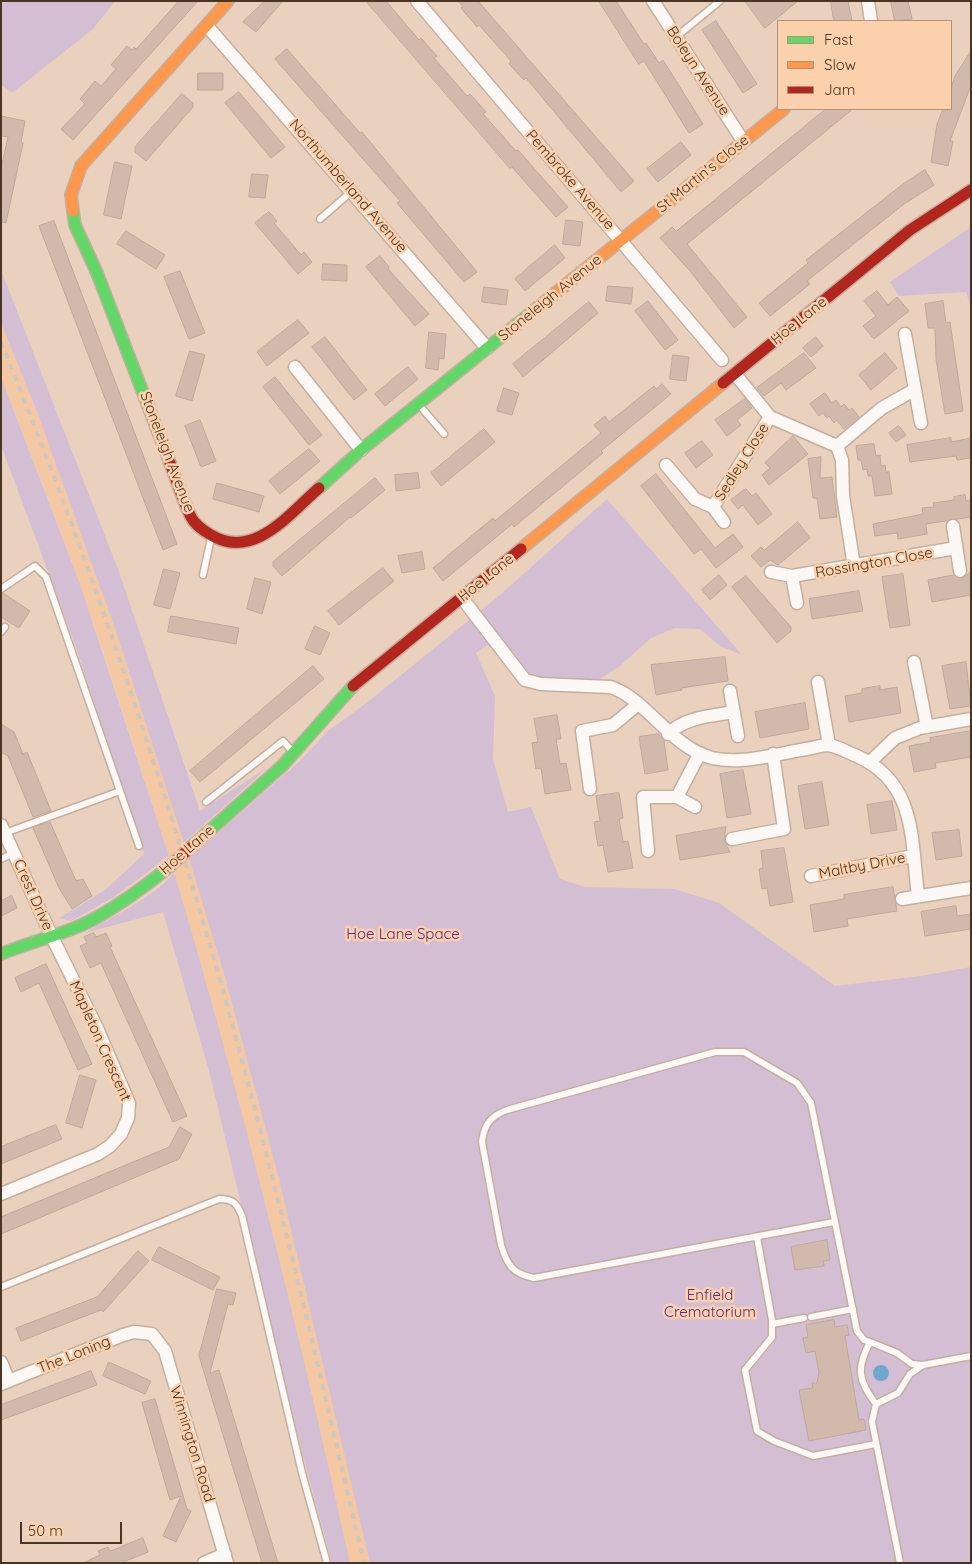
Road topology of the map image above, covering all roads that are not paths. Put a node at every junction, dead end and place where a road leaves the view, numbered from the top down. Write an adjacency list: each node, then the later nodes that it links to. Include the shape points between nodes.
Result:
1 (228, 1): 7 (street, Stoneleigh Avenue)
2 (416, 1): 14 (street, Pembroke Avenue)
3 (653, 1): 8 (street, Boleyn Avenue)
4 (720, 1): 8 (lane)
5 (868, 1): 6 (street)
6 (871, 20)
7 (206, 26): 12 (street, Northumberland Avenue); 31 (street, Stoneleigh Avenue, via 81,166 71,195 75,226 97,273 192,519)
8 (676, 37): 10 (street, Boleyn Avenue)
9 (783, 110): 10 (street, St Martin's Close)
10 (743, 141): 14 (street, St Martin's Close)
11 (971, 190): 19 (street, Hoe Lane, via 910,230)
12 (352, 191): 13 (lane); 16 (street, Northumberland Avenue)
13 (320, 219)
14 (622, 240): 16 (street, Stoneleigh Avenue); 17 (street, Pembroke Avenue)
15 (905, 334): 20 (street)
16 (487, 348): 21 (street, Stoneleigh Avenue)
17 (722, 360)
18 (295, 367): 26 (street)
19 (734, 374): 22 (street); 39 (street, Hoe Lane)
20 (914, 390): 23 (street); 25 (street, via 882,408)
21 (419, 405): 24 (lane); 26 (street, Stoneleigh Avenue)
22 (770, 417): 25 (street); 28 (street, Sedley Close)
23 (921, 423)
24 (444, 434)
25 (837, 446): 33 (street, via 842,460 843,496)
26 (362, 450): 31 (street, Stoneleigh Avenue, via 266,534 249,542 233,543)
27 (666, 465): 28 (street, Sedley Close, via 694,499)
28 (713, 507): 29 (street, Sedley Close)
29 (724, 522)
30 (953, 526): 32 (street)
31 (211, 537): 36 (lane)
32 (956, 548): 33 (street, Rossington Close); 35 (street)
33 (854, 566): 37 (street, Rossington Close)
34 (771, 572): 37 (street, Rossington Close)
35 (960, 572)
36 (203, 575)
37 (792, 576): 40 (street)
38 (1, 589): 56 (lane, via 35,566 46,577)
39 (462, 598): 44 (street, via 525,680 541,684 610,687 621,690); 51 (street, Hoe Lane, via 345,693)
40 (797, 603)
41 (914, 662): 47 (street)
42 (818, 682): 50 (street)
43 (730, 691): 45 (street)
44 (637, 705): 48 (street); 55 (street, via 613,725 582,731)
45 (734, 712): 48 (street, via 687,721); 49 (street)
46 (971, 719): 47 (street)
47 (927, 727): 54 (street, via 894,738)
48 (668, 734): 52 (street)
49 (738, 736)
50 (829, 745): 53 (street); 54 (street, Maltby Drive)
51 (294, 753): 58 (lane, via 283,741); 71 (street, Hoe Lane, bridge, via 170,866 121,902)
52 (700, 753): 53 (street, via 713,758 738,760); 57 (street)
53 (774, 754): 61 (street, via 784,829)
54 (870, 762): 65 (street, Maltby Drive, via 898,789 908,813)
55 (590, 789)
56 (120, 791): 60 (lane); 62 (lane)
57 (677, 797): 59 (street); 63 (street, via 643,797)
58 (206, 802)
59 (695, 807)
60 (3, 829): 64 (street, Crest Drive)
61 (732, 839)
62 (139, 846)
63 (648, 851)
64 (14, 854): 66 (lane); 71 (street, Crest Drive)
65 (913, 856): 67 (street, Maltby Drive); 69 (street, Maltby Drive)
66 (1, 859)
67 (811, 876)
68 (971, 888): 69 (street)
69 (918, 896): 70 (street)
70 (902, 899)
71 (52, 937): 72 (street, Hoe Lane, via 26,943); 73 (street, Mapleton Crescent, via 130,1103 128,1118 121,1134 98,1154)
72 (1, 954)
73 (1, 1194)
74 (834, 1222): 75 (lane); 75 (lane, via 817,1125 807,1095 796,1083 744,1052 715,1052 507,1110 489,1120 483,1130 482,1142 505,1261 522,1276 534,1278); 77 (lane)
75 (757, 1237): 78 (lane)
76 (1, 1287): 89 (lane, via 219,1199 237,1203 300,1463)
77 (853, 1309): 78 (lane); 80 (lane, via 860,1336)
78 (772, 1324): 86 (lane, via 772,1337 745,1370 757,1430 774,1441 813,1456)
79 (147, 1333): 84 (street, The Loning, via 123,1335); 87 (street, Winnington Road, via 158,1340 165,1351)
80 (870, 1342): 83 (lane, via 897,1353 907,1362); 85 (lane, via 860,1366 863,1386)
81 (971, 1356): 83 (lane)
82 (1, 1362): 84 (street)
83 (922, 1364): 85 (lane, via 910,1374 898,1392)
84 (5, 1382)
85 (876, 1404): 86 (lane, via 872,1416)
86 (876, 1444): 90 (lane)
87 (226, 1559): 88 (street)
88 (204, 1563)
89 (328, 1563)
90 (900, 1563)

